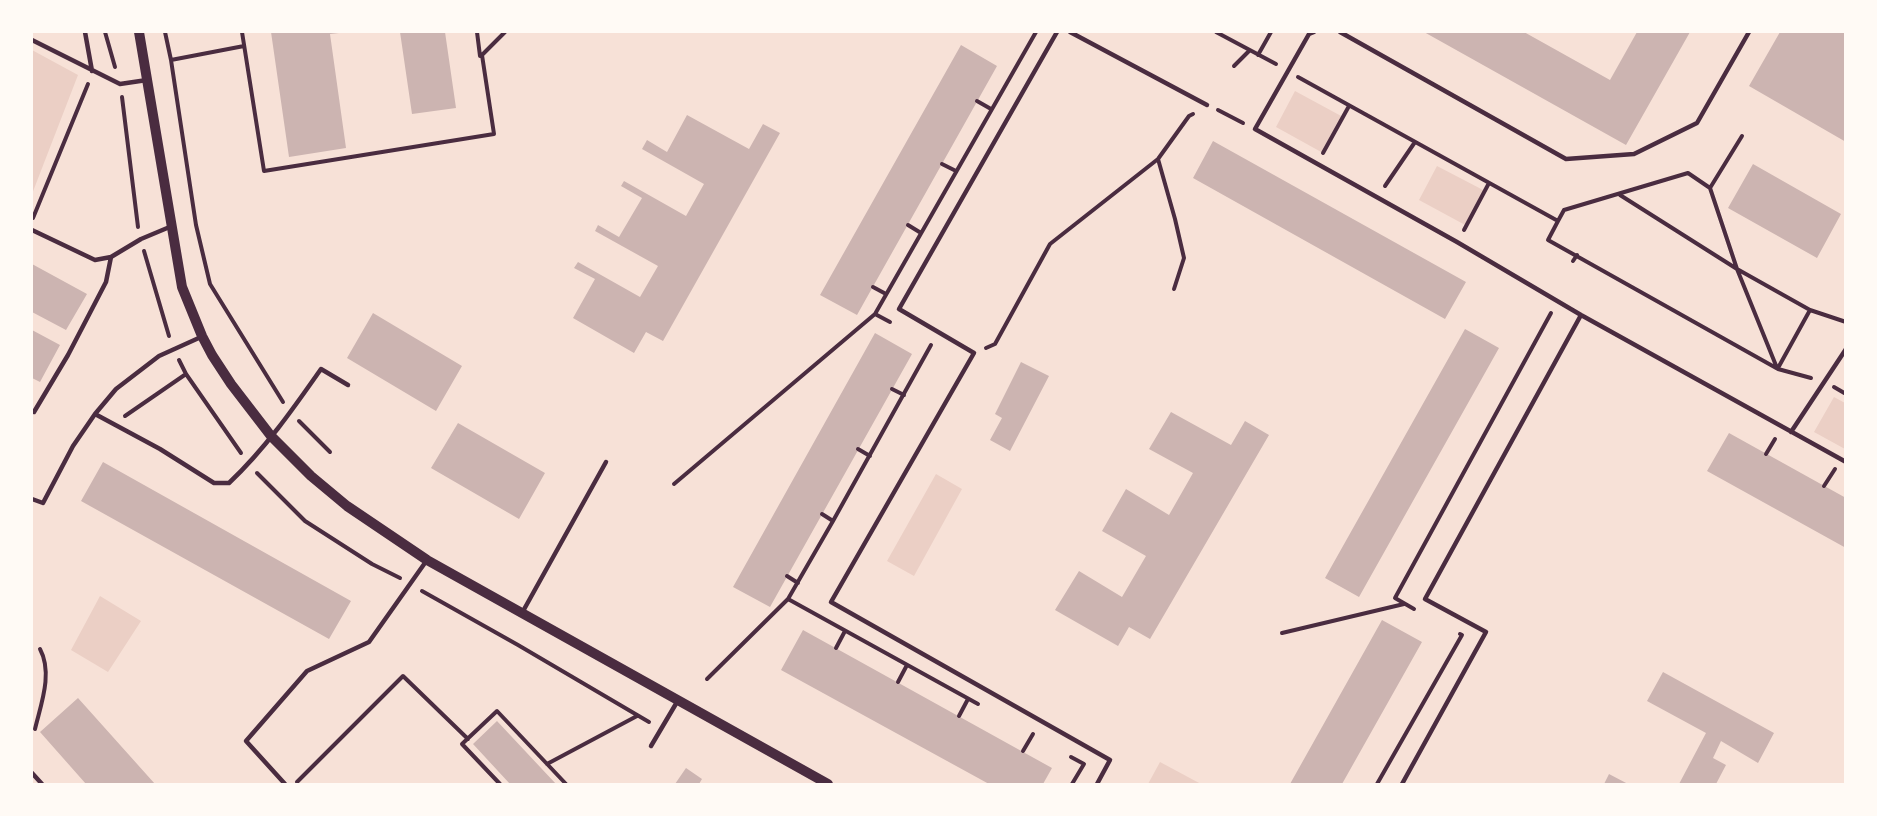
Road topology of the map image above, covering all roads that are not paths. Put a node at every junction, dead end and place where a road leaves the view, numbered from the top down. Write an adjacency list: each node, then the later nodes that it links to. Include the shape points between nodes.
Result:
1 (85, 32): 9 (lane)
2 (139, 32): 10 (street)
3 (1057, 32): 34 (lane, via 899,309 974,352 831,602 1110,760)
4 (1071, 32): 11 (lane)
5 (1314, 32): 15 (lane, via 1309,34 1255,129)
6 (1340, 32): 7 (lane, via 1566,159 1635,154 1697,123)
7 (1749, 32)
8 (32, 40): 9 (lane)
9 (92, 71): 10 (lane, via 120,84)
10 (147, 80): 12 (street)
11 (1207, 105)
12 (172, 226): 14 (lane); 16 (street, via 182,287)
13 (32, 230): 14 (lane, via 95,260)
14 (111, 257): 19 (lane, via 106,282 68,355)
15 (1581, 315): 21 (lane); 35 (lane, via 1425,599 1486,632)
16 (202, 336): 20 (lane, via 159,356 116,389); 22 (street, via 231,384)
17 (1845, 349): 21 (lane)
18 (348, 385): 22 (lane, via 321,369)
19 (32, 411)
20 (95, 414): 22 (lane, via 214,483 229,483); 25 (lane, via 43,503)
21 (1791, 432): 24 (lane)
22 (271, 436): 26 (street, via 347,506)
23 (606, 462): 27 (lane)
24 (1845, 462)
25 (32, 499)
26 (427, 560): 27 (street); 32 (lane, via 369,642 307,671 246,741)
27 (522, 613): 28 (street)
28 (678, 700): 29 (lane); 33 (street)
29 (651, 746)
30 (32, 773): 31 (lane)
31 (42, 784)
32 (285, 784)
33 (828, 784)
34 (1097, 784)
35 (1402, 784)

